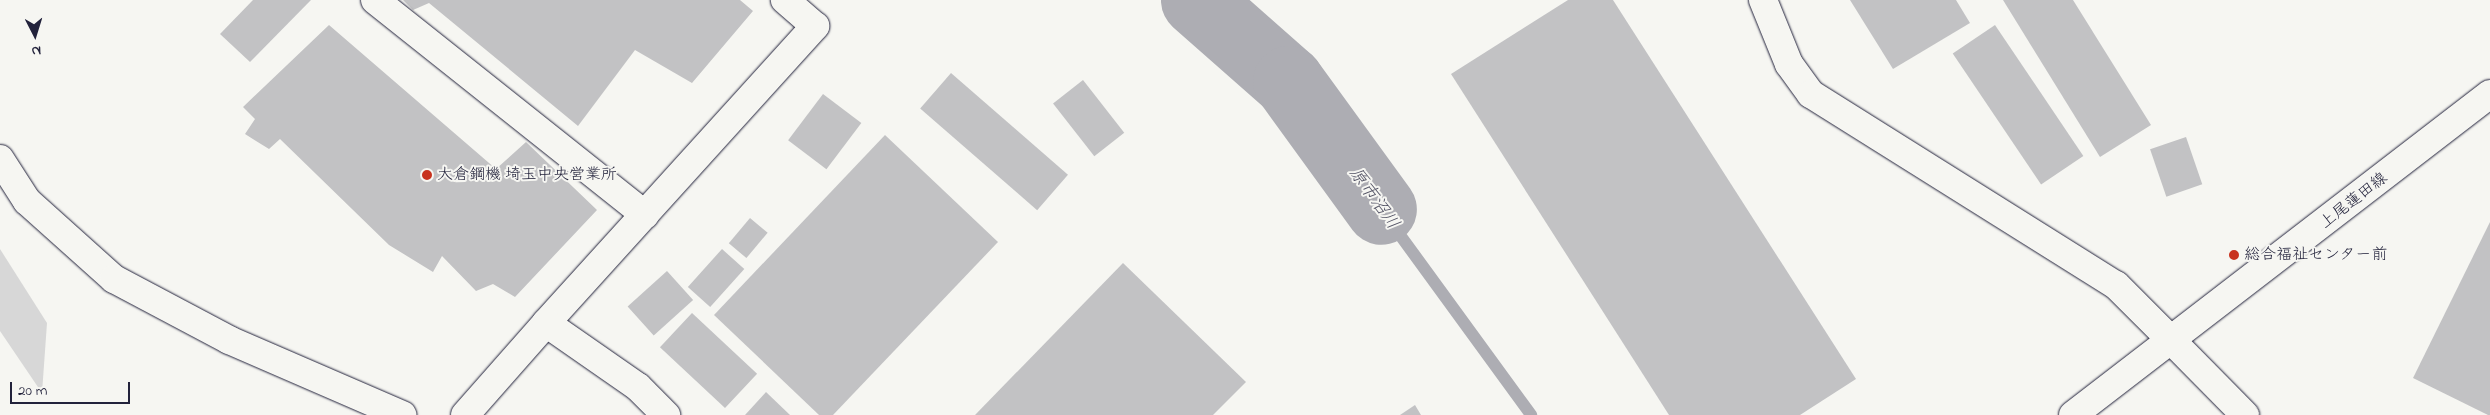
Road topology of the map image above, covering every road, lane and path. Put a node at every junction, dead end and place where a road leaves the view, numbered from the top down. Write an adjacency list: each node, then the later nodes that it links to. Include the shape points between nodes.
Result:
1 (375, 0): 6 (street)
2 (785, 0): 6 (street, via 815,26)
3 (1763, 0): 8 (street, via 1789,64 1812,94 2116,285)
4 (2490, 94): 8 (street, 上尾蓮田線)
5 (0, 159): 9 (street, via 27,201 114,279 229,340)
6 (645, 215): 7 (street)
7 (546, 323): 10 (street); 11 (street, via 638,387)
8 (2172, 340): 12 (street, 上尾蓮田線); 13 (street)
9 (402, 415)
10 (465, 415)
11 (666, 415)
12 (2073, 415)
13 (2245, 415)

